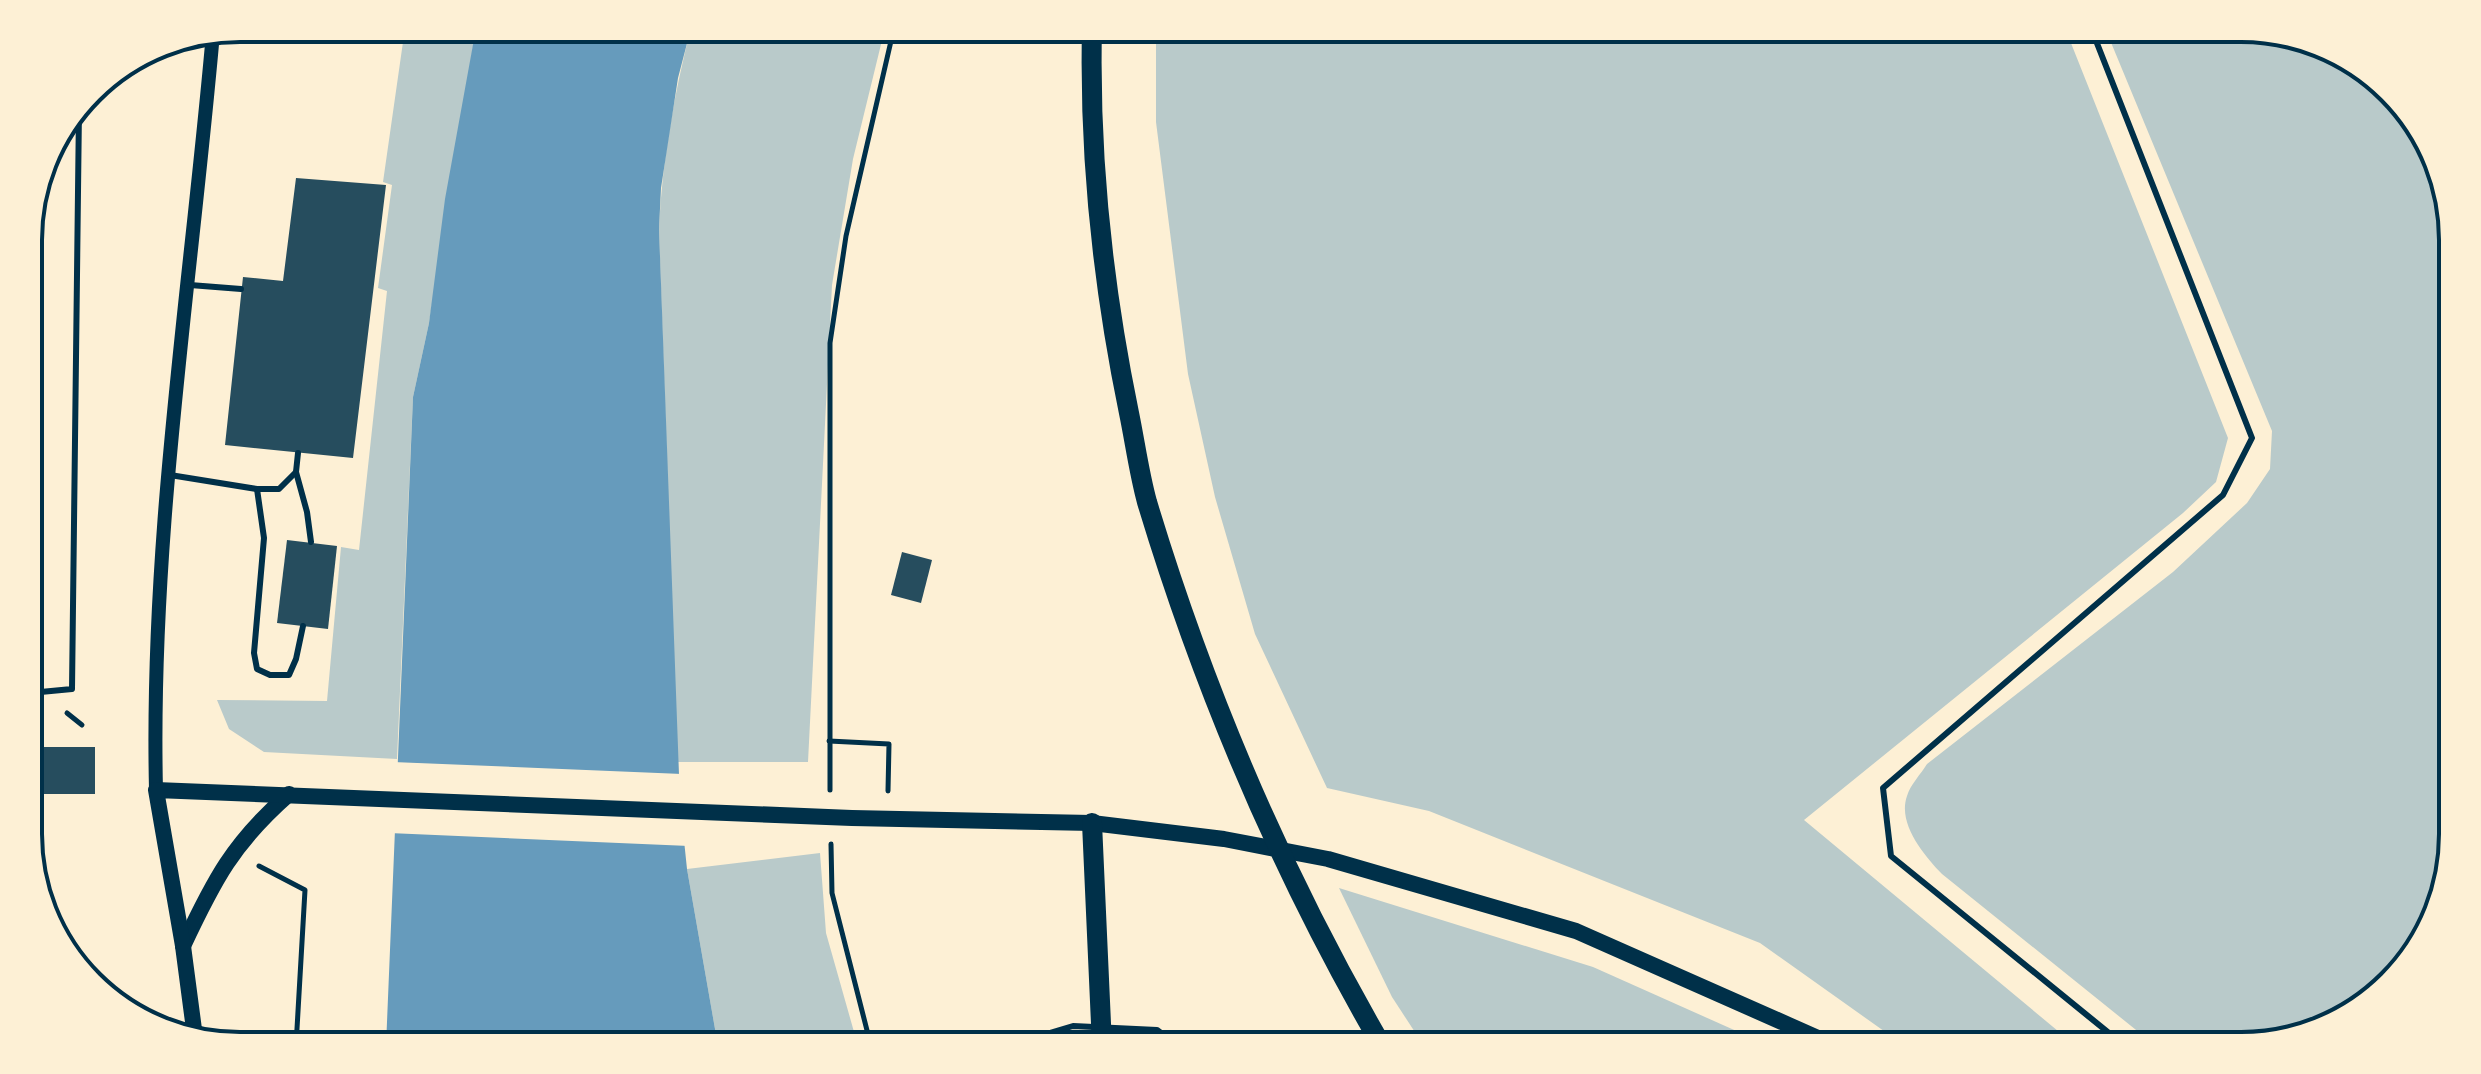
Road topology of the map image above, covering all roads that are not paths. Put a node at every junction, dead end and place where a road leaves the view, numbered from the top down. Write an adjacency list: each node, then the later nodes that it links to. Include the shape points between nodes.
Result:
1 (1092, 42): 22 (main road, via 1104,267 1146,500 1254,792)
2 (2096, 42): 24 (lane, via 2252,438 2223,495 1883,788 1891,856)
3 (212, 44): 5 (street)
4 (79, 125): 13 (lane, via 72,689)
5 (190, 285): 6 (lane); 9 (street)
6 (241, 289)
7 (298, 453): 8 (lane)
8 (296, 472): 10 (lane, via 279,489); 11 (lane)
9 (167, 474): 10 (lane); 14 (street, via 154,707)
10 (257, 489): 12 (lane, via 264,538 257,669 289,675)
11 (311, 542)
12 (303, 626)
13 (42, 692)
14 (156, 790): 15 (main road); 17 (main road)
15 (289, 794): 16 (main road); 17 (main road, via 232,852)
16 (1092, 823): 20 (main road); 23 (main road, via 1224,839 1328,859 1562,927)
17 (183, 946): 18 (main road)
18 (194, 1026)
19 (1053, 1032): 21 (lane, via 1073,1026)
20 (1102, 1032)
21 (1160, 1032)
22 (1375, 1032)
23 (1804, 1032)
24 (2108, 1032)

